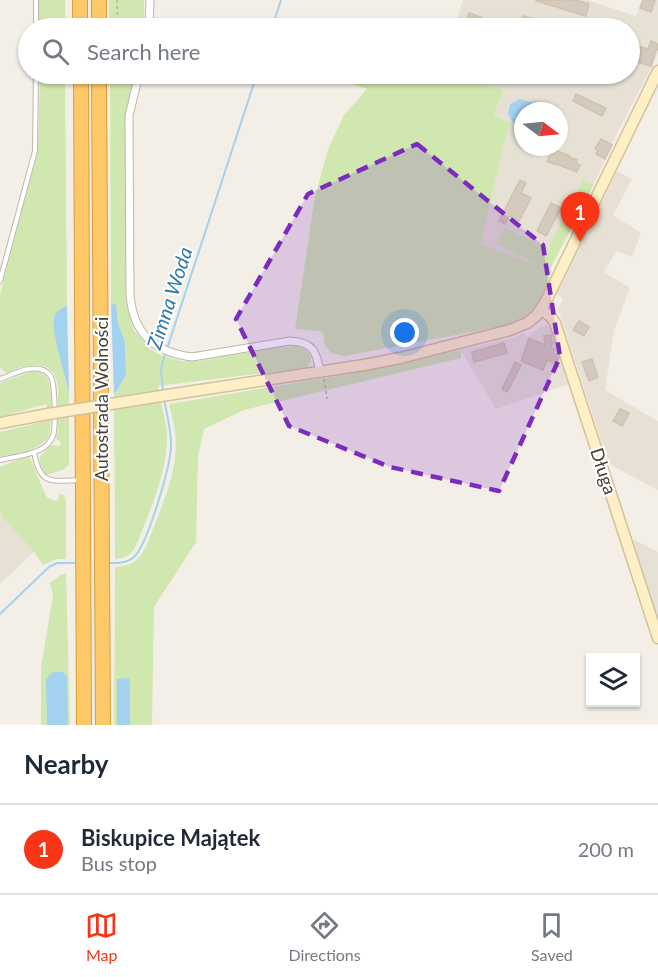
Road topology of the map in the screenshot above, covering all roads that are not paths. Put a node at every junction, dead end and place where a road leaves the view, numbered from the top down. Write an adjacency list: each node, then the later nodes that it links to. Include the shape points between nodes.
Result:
1 (36, 0): 5 (lane)
2 (80, 0): 6 (highway)
3 (99, 0): 7 (highway)
4 (150, 0): 8 (street)
5 (36, 18)
6 (80, 18)
7 (99, 18)
8 (149, 18)
9 (658, 71): 15 (main road)
10 (36, 84): 14 (lane, via 36,152)
11 (81, 84): 21 (highway, Autostrada Wolności)
12 (99, 84): 24 (highway, Autostrada Wolności)
13 (137, 84): 16 (street, via 129,116 130,294 142,333 156,346 192,357 298,341 316,353)
14 (0, 281)
15 (541, 309): 16 (main road, via 533,320 510,330 400,358); 22 (main road, Długa, via 553,318 557,329)
16 (322, 372): 18 (main road, bridge)
17 (0, 378): 19 (lane, via 30,368 45,370 51,377 53,436 45,447)
18 (0, 423)
19 (34, 452): 20 (lane); 21 (lane, via 46,479)
20 (0, 460)
21 (82, 480): 23 (highway, Autostrada Wolności)
22 (658, 638)
23 (84, 725)
24 (103, 725)

